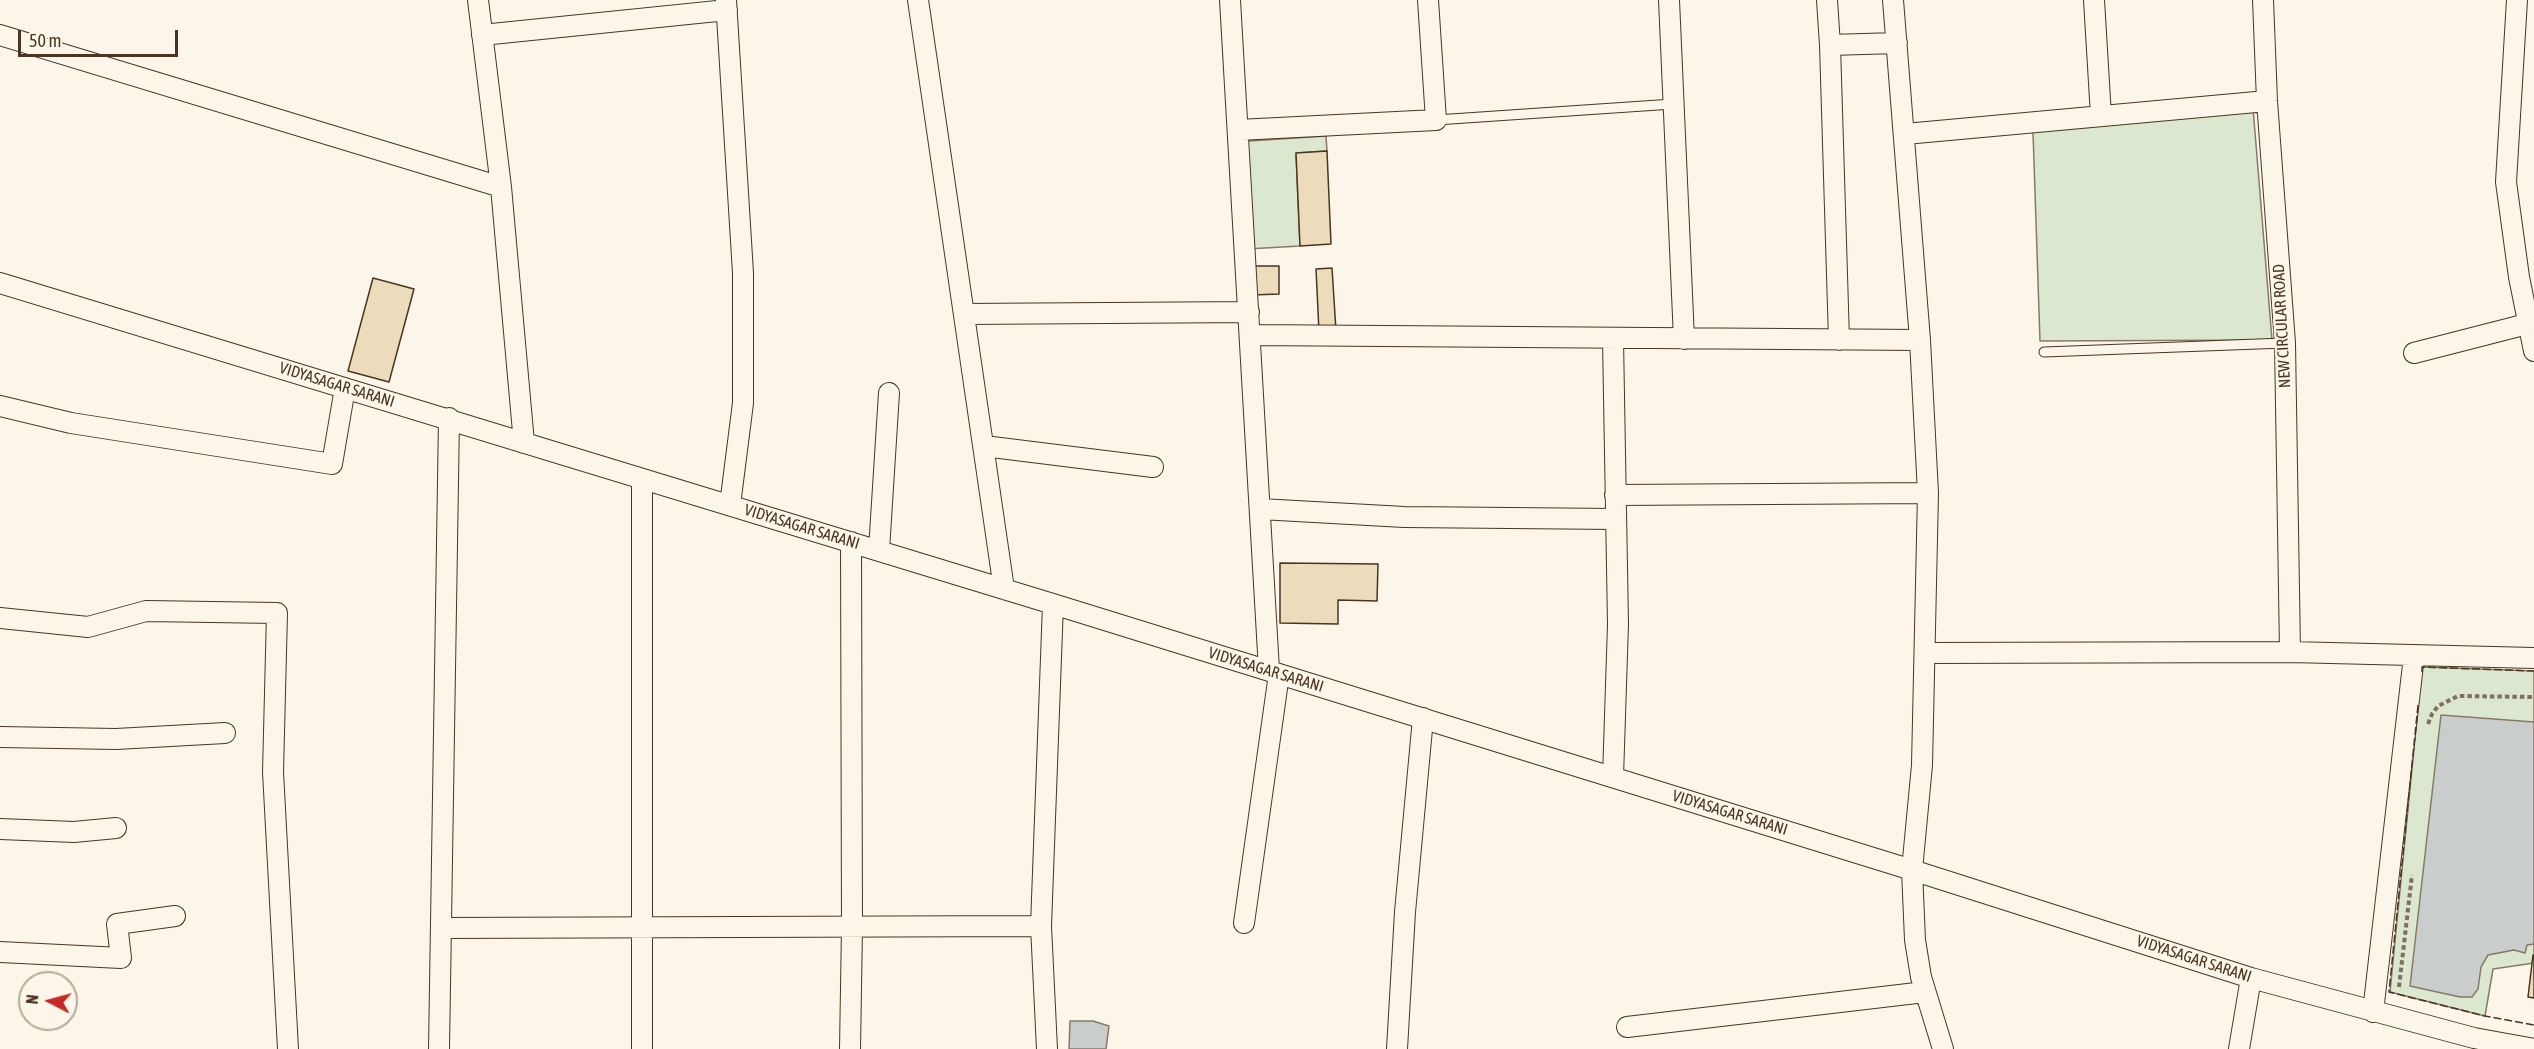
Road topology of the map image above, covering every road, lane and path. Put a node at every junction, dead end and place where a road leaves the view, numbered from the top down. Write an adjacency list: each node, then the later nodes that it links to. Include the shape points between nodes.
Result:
1 (478, 0): 13 (street)
2 (918, 0): 25 (street)
3 (1230, 0): 20 (street)
4 (1428, 0): 19 (street)
5 (1669, 0): 17 (street)
6 (1827, 0): 15 (street)
7 (1893, 0): 14 (street)
8 (2094, 0): 18 (street)
9 (2263, 0): 16 (street, NEW CIRCULAR ROAD)
10 (2517, 0): 26 (street, via 2506,182)
11 (727, 5): 13 (street); 46 (street, via 743,273 743,404)
12 (0, 35): 22 (street)
13 (482, 35): 22 (street)
14 (1898, 44): 15 (street); 21 (street)
15 (1830, 45): 30 (street)
16 (2267, 101): 18 (street); 32 (street, NEW CIRCULAR ROAD)
17 (1673, 104): 19 (lane); 29 (street)
18 (2101, 116): 21 (street)
19 (1436, 120): 20 (street)
20 (1238, 130): 24 (street)
21 (1905, 134): 31 (street)
22 (501, 187): 40 (street)
23 (0, 283): 36 (street, VIDYASAGAR SARANI)
24 (1249, 312): 25 (street); 27 (street)
25 (964, 314): 41 (street)
26 (2527, 324): 33 (street); 35 (street)
27 (1250, 335): 28 (street); 47 (street)
28 (1613, 339): 29 (street); 45 (street)
29 (1684, 339): 30 (street)
30 (1839, 340): 31 (street)
31 (1920, 340): 44 (street)
32 (2285, 343): 34 (lane); 54 (street, NEW CIRCULAR ROAD)
33 (2534, 351)
34 (2044, 352)
35 (2414, 353)
36 (345, 388): 38 (street, via 332,464 71,423); 39 (street, VIDYASAGAR SARANI)
37 (889, 393): 50 (street)
38 (0, 406)
39 (449, 418): 40 (street, VIDYASAGAR SARANI); 74 (street)
40 (524, 443): 43 (street, VIDYASAGAR SARANI)
41 (984, 446): 42 (street); 51 (street)
42 (1153, 467)
43 (642, 479): 46 (street, VIDYASAGAR SARANI); 72 (street)
44 (1929, 493): 45 (street); 55 (street)
45 (1615, 495): 48 (street)
46 (730, 505): 49 (street, VIDYASAGAR SARANI)
47 (1260, 508): 48 (street, via 1404,516); 58 (street)
48 (1616, 519): 64 (street, via 1618,624)
49 (851, 542): 50 (street, VIDYASAGAR SARANI); 73 (street)
50 (879, 550): 51 (street, VIDYASAGAR SARANI)
51 (1004, 589): 52 (street, VIDYASAGAR SARANI)
52 (1053, 604): 58 (street, VIDYASAGAR SARANI); 71 (street)
53 (0, 618): 82 (street, via 88,627 147,611 277,613 273,772)
54 (2290, 652): 55 (street); 56 (street)
55 (1926, 653): 67 (street, via 1922,765)
56 (2414, 656): 57 (street); 79 (street)
57 (2534, 658)
58 (1274, 672): 60 (street, VIDYASAGAR SARANI); 70 (street)
59 (2534, 697): 61 (path, via 2458,696 2438,706)
60 (1423, 718): 64 (street, VIDYASAGAR SARANI); 87 (street)
61 (2428, 725)
62 (225, 733): 63 (street, via 116,739)
63 (0, 737)
64 (1613, 777): 67 (street, VIDYASAGAR SARANI)
65 (116, 828): 66 (street, via 74,832)
66 (0, 829)
67 (1911, 870): 76 (street, VIDYASAGAR SARANI); 78 (street, via 1915,940)
68 (2412, 873): 77 (path)
69 (175, 916): 75 (street, via 117,924 121,958)
70 (1245, 922)
71 (1041, 926): 73 (street); 86 (street)
72 (642, 927): 73 (street); 74 (street); 84 (street)
73 (852, 927): 85 (street)
74 (441, 928): 83 (street)
75 (0, 952)
76 (2251, 978): 79 (street, VIDYASAGAR SARANI); 89 (street)
77 (2399, 987)
78 (1925, 992): 80 (street); 88 (street)
79 (2373, 1012): 81 (street, VIDYASAGAR SARANI)
80 (1628, 1027)
81 (2469, 1041): 90 (street, VIDYASAGAR SARANI)
82 (288, 1049)
83 (439, 1049)
84 (642, 1049)
85 (850, 1049)
86 (1047, 1049)
87 (1397, 1049)
88 (1943, 1049)
89 (2239, 1049)
90 (2534, 1049)

